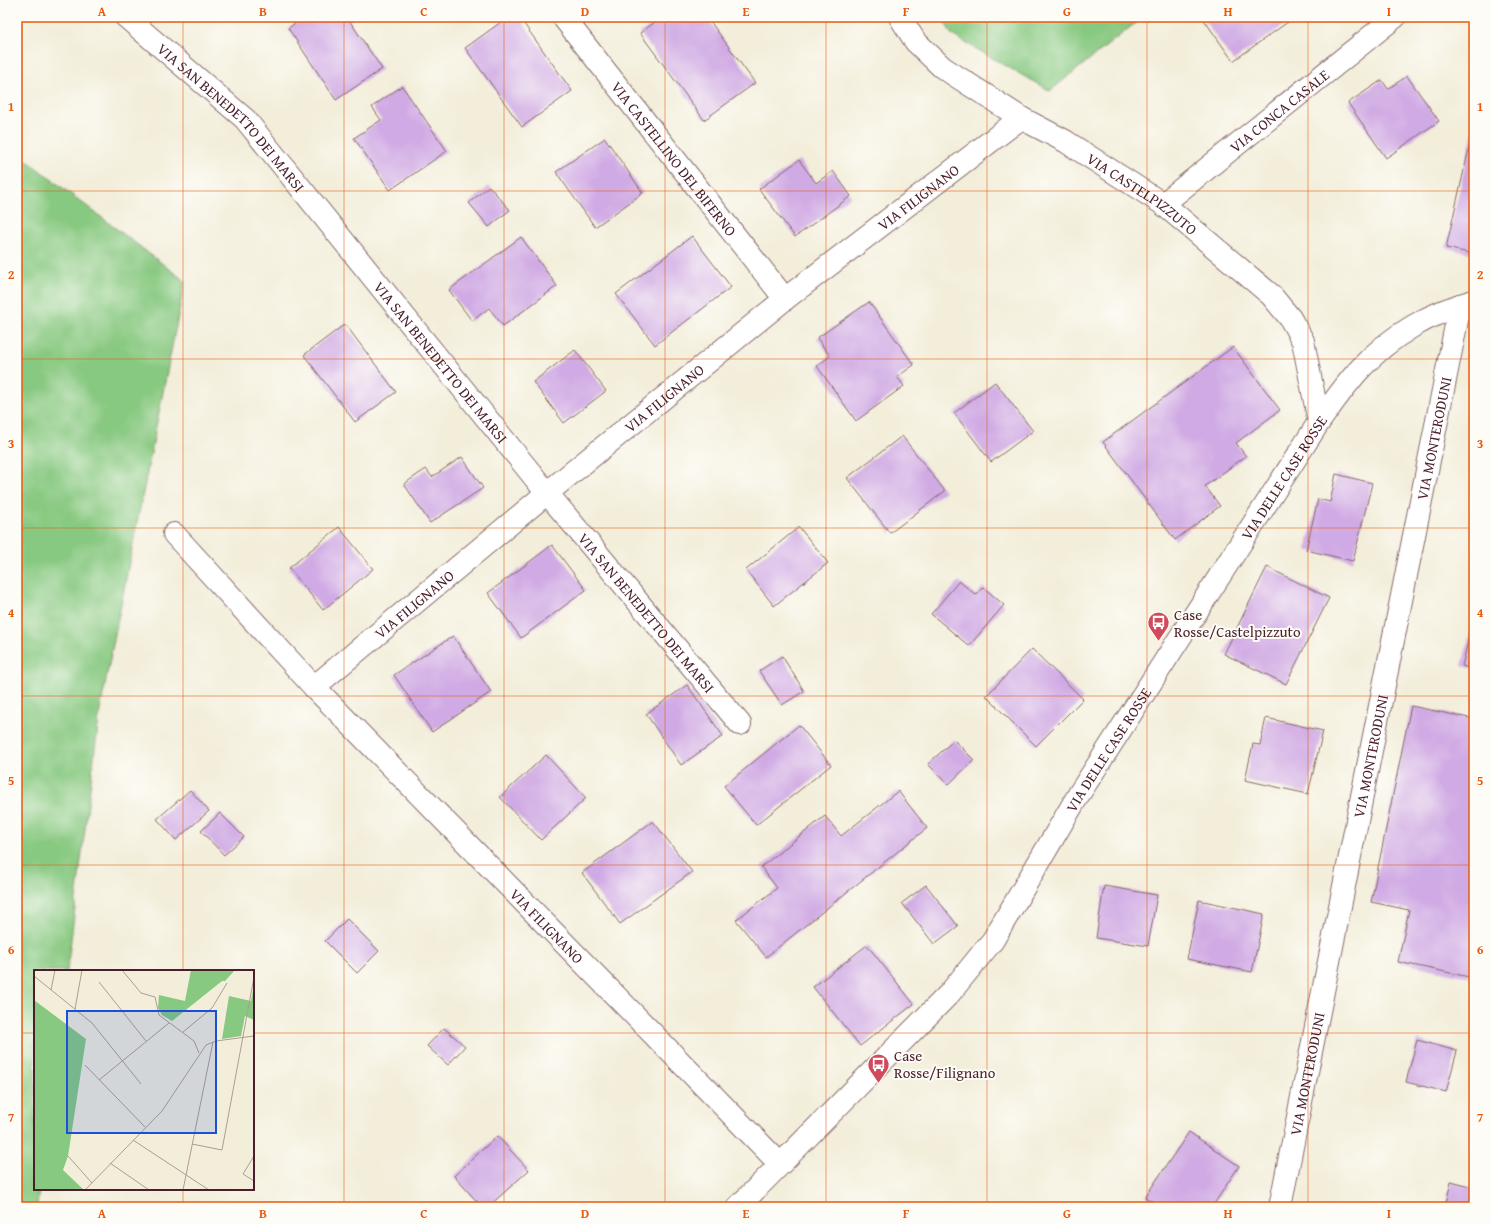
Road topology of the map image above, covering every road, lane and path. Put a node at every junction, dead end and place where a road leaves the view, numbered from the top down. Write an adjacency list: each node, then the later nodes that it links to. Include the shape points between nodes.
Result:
1 (126, 17): 10 (street, VIA SAN BENEDETTO DEI MARSI, via 245,119)
2 (563, 17): 7 (street, VIA CASTELLINO DEL BIFERNO)
3 (900, 17): 5 (street, VIA CASTELPIZZUTO, via 915,41 942,67)
4 (1395, 17): 6 (street, VIA CONCA CASALE)
5 (1021, 118): 6 (street, VIA CASTELPIZZUTO, via 1065,141); 7 (street, VIA FILIGNANO)
6 (1163, 204): 9 (street, VIA CASTELPIZZUTO, via 1271,295 1290,318 1306,352)
7 (785, 299): 10 (street, VIA FILIGNANO)
8 (1467, 303): 9 (street, VIA DELLE CASE ROSSE, via 1416,325 1393,339 1361,369); 16 (street, VIA MONTERODUNI)
9 (1318, 422): 14 (street, VIA DELLE CASE ROSSE, via 1079,794 993,940 949,994)
10 (547, 493): 12 (street, VIA FILIGNANO); 13 (street, VIA SAN BENEDETTO DEI MARSI)
11 (174, 534): 12 (street, VIA FILIGNANO)
12 (314, 687): 14 (street, VIA FILIGNANO)
13 (740, 724)
14 (780, 1164): 15 (street, VIA DELLE CASE ROSSE)
15 (738, 1207)
16 (1280, 1207)

